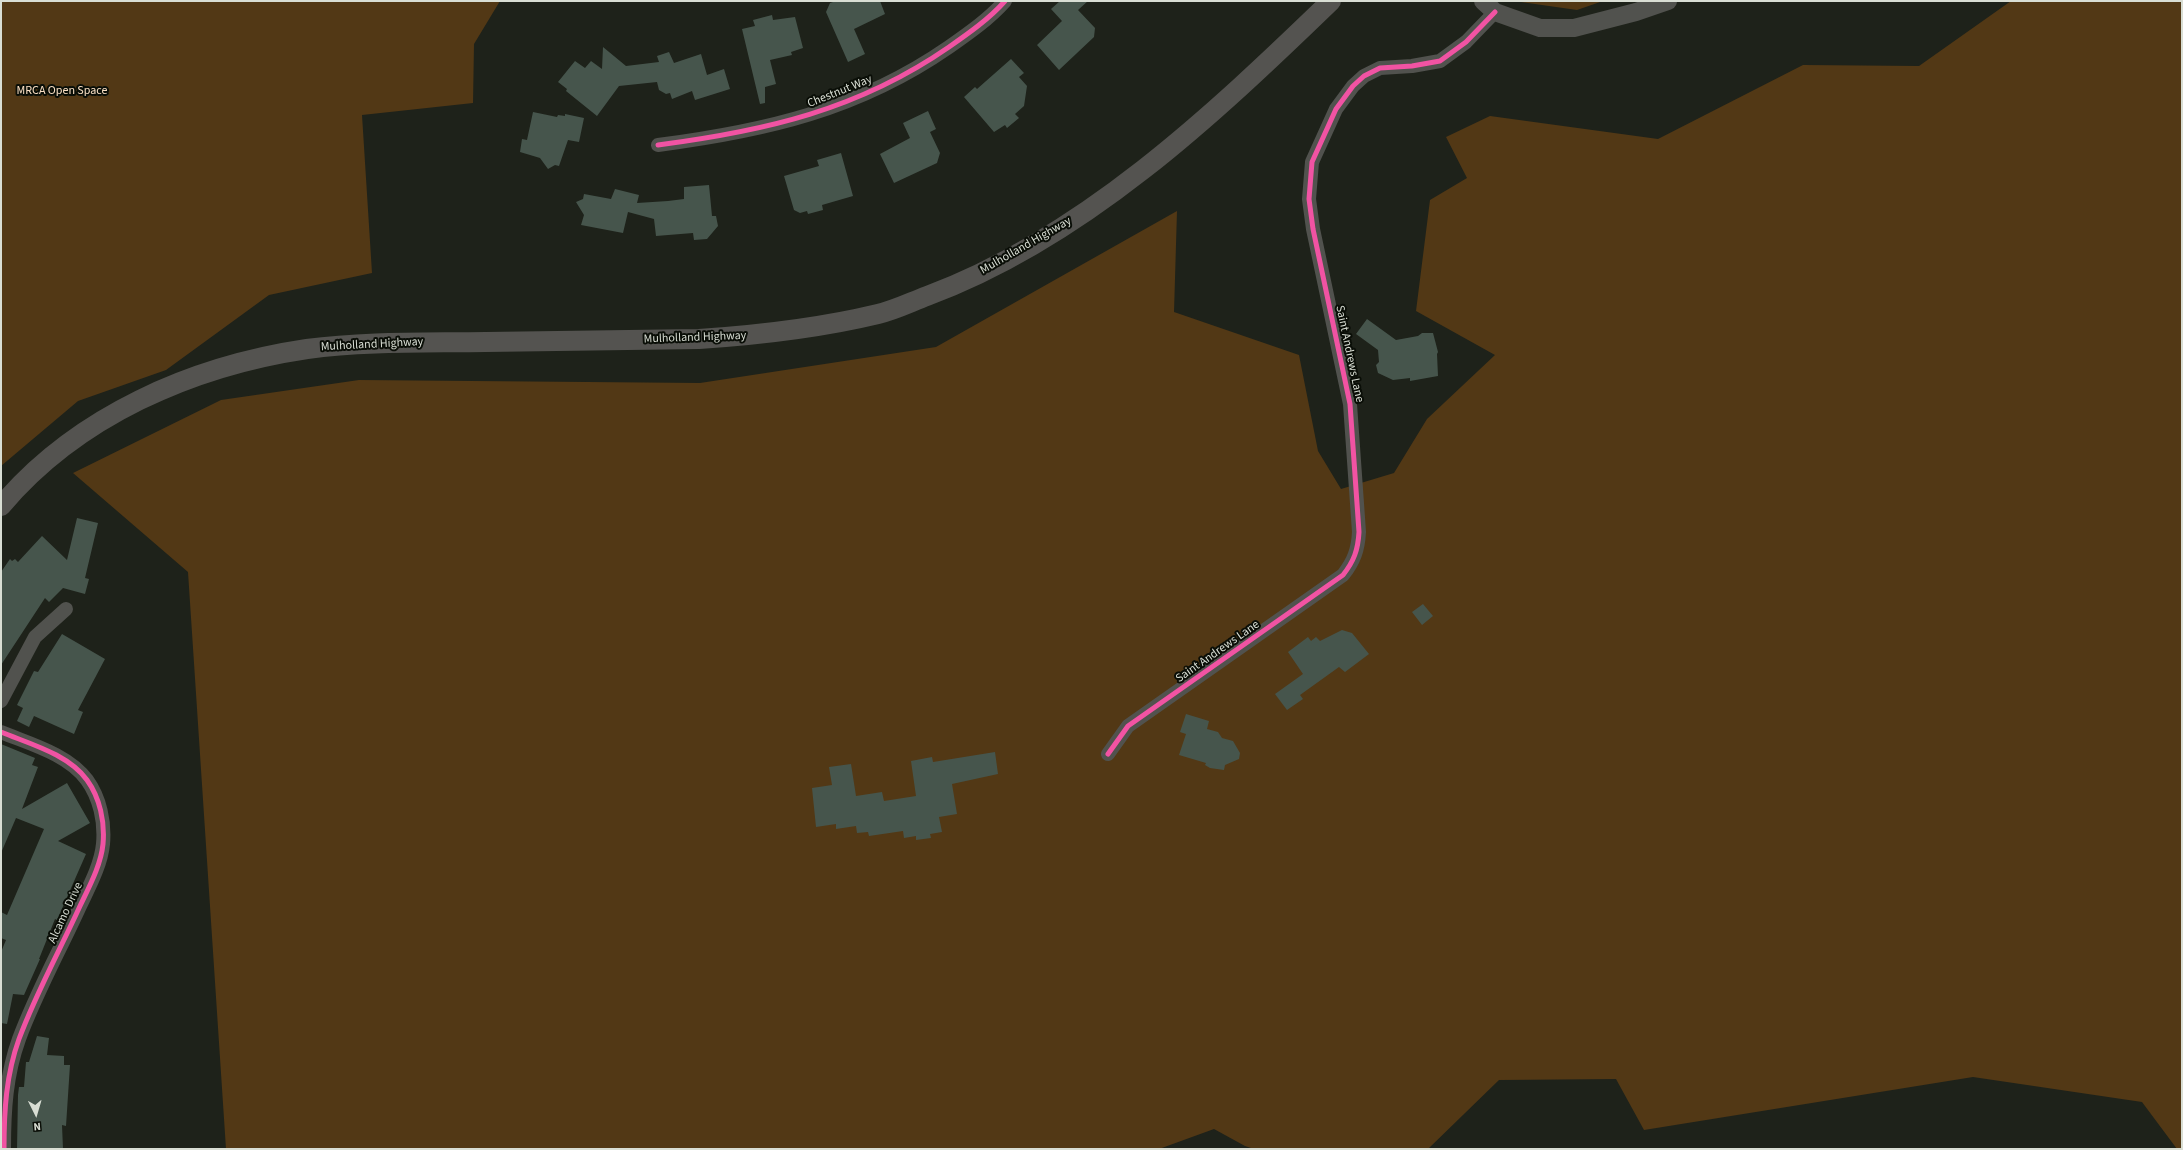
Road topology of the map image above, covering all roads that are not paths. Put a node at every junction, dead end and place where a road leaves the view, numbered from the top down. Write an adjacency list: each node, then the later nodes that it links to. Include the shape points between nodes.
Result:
1 (1005, 1): 5 (street, Chestnut Way, via 971,32 941,53 901,78 856,99 802,118 751,130)
2 (1330, 1): 6 (main road, Mulholland Highway, via 1208,116 1107,196 1007,260 953,286 880,313 752,336 354,344 275,354 189,378 146,396 111,415 43,464)
3 (1668, 1): 4 (street, via 1574,28 1540,28)
4 (1489, 7): 10 (street, Saint Andrews Lane, via 1466,42 1440,61 1380,68 1364,76 1336,109 1312,162 1309,199 1313,229 1350,404 1360,532 1353,561 1343,575 1128,726)
5 (658, 145)
6 (1, 506)
7 (66, 609): 8 (street, via 35,637)
8 (1, 701)
9 (1, 732): 11 (street, Alcamo Drive, via 63,758 76,769 87,780 96,796 103,820 103,845 94,875 19,1039 5,1096)
10 (1108, 754)
11 (4, 1149)

